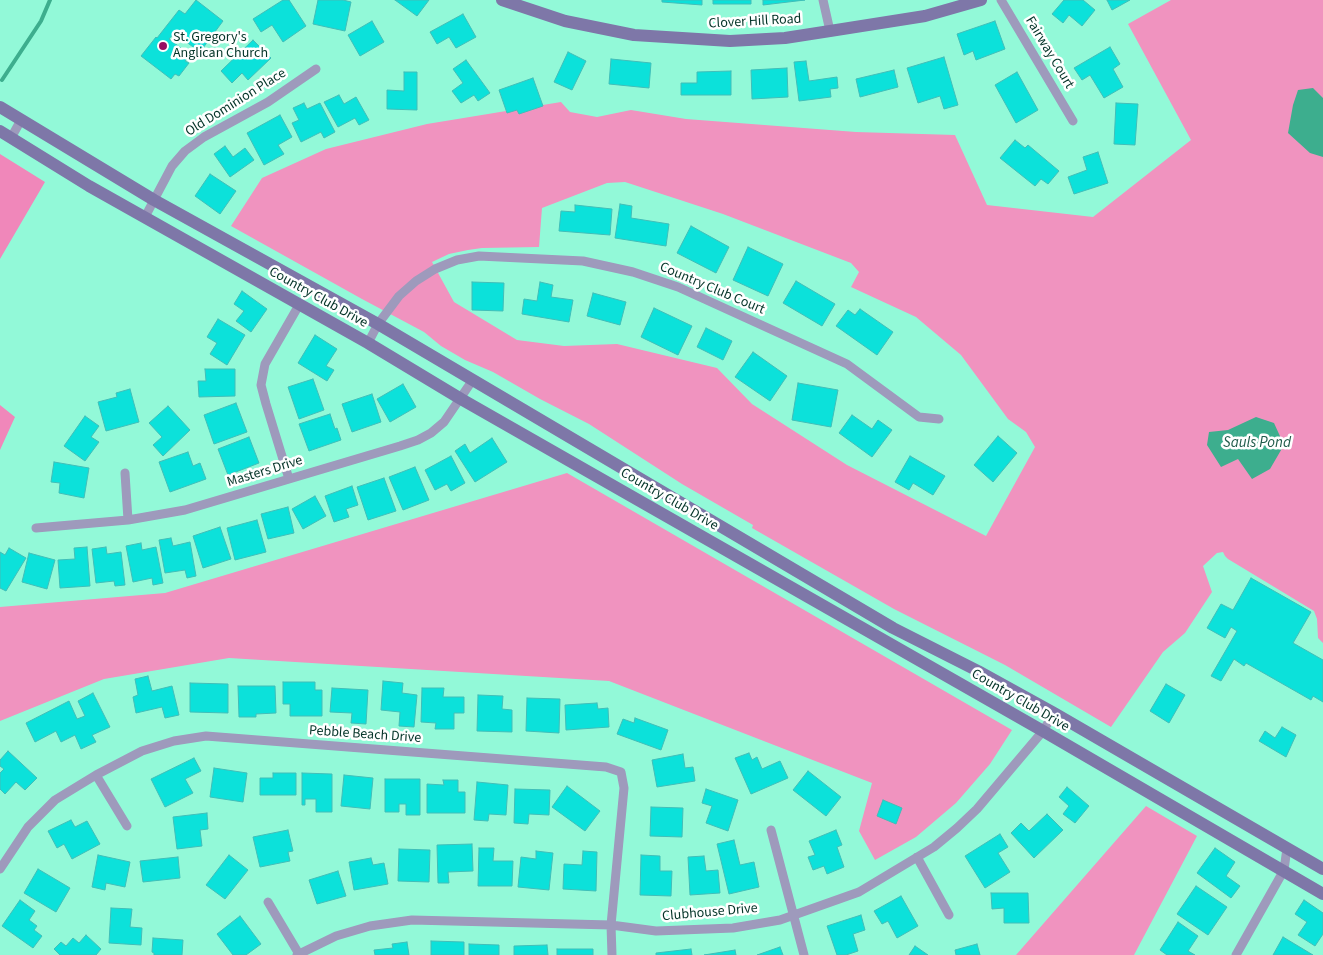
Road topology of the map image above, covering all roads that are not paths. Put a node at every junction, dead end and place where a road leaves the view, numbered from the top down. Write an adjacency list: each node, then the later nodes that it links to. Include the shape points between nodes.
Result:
1 (502, 0): 5 (main road, Clover Hill Road, via 565,21 634,35 730,41)
2 (823, 0): 5 (street)
3 (981, 0): 5 (main road, Clover Hill Road, via 925,16)
4 (1001, 0): 9 (street, Fairway Court)
5 (830, 31)
6 (316, 69): 11 (street, Old Dominion Place, via 268,102 185,151 172,166)
7 (0, 107): 8 (main road, Country Club Drive)
8 (21, 120): 10 (street); 11 (main road, Country Club Drive)
9 (1073, 121)
10 (6, 135): 12 (main road, Country Club Drive)
11 (154, 200): 12 (street, Old Dominion Place); 14 (main road, Country Club Drive)
12 (145, 216): 13 (main road, Country Club Drive)
13 (299, 305): 15 (main road, Country Club Drive); 20 (street, via 265,364 261,385)
14 (378, 324): 15 (street, Country Club Court); 16 (main road, Country Club Drive); 18 (street, Country Club Court, via 399,296 416,281 457,260 479,256 583,261 633,272 678,287 847,364 920,417)
15 (368, 343): 17 (main road, Country Club Drive)
16 (472, 381): 17 (street, Masters Drive); 23 (main road, Country Club Drive, via 893,628 978,670)
17 (461, 399): 20 (street, Masters Drive, via 444,422 418,440); 24 (main road, Country Club Drive)
18 (939, 419)
19 (125, 473): 21 (street)
20 (288, 479): 21 (street, Masters Drive, via 185,510)
21 (128, 520): 22 (street, Masters Drive)
22 (36, 528)
23 (1054, 713): 24 (street, Clubhouse Drive); 28 (main road, Country Club Drive)
24 (1043, 731): 29 (street, Clubhouse Drive, via 977,809 934,847); 32 (main road, Country Club Drive)
25 (96, 775): 26 (street); 31 (street, Pebble Beach Drive, via 55,800 28,827); 37 (street, Pebble Beach Drive, via 142,751 206,736 606,767 621,772 624,788)
26 (127, 826)
27 (771, 830): 35 (street)
28 (1286, 848): 30 (main road, Country Club Drive); 32 (street)
29 (917, 857): 35 (street, Clubhouse Drive, via 859,892); 36 (street)
30 (1323, 868)
31 (0, 869)
32 (1284, 870): 33 (main road, Country Club Drive); 41 (street)
33 (1323, 894)
34 (268, 902): 38 (street)
35 (794, 915): 37 (street, Clubhouse Drive, via 733,928 656,931); 40 (street)
36 (949, 915)
37 (611, 925): 38 (street, Clubhouse Drive, via 412,920 370,926 336,936); 39 (street)
38 (298, 954)
39 (612, 955)
40 (804, 955)
41 (1236, 955)

